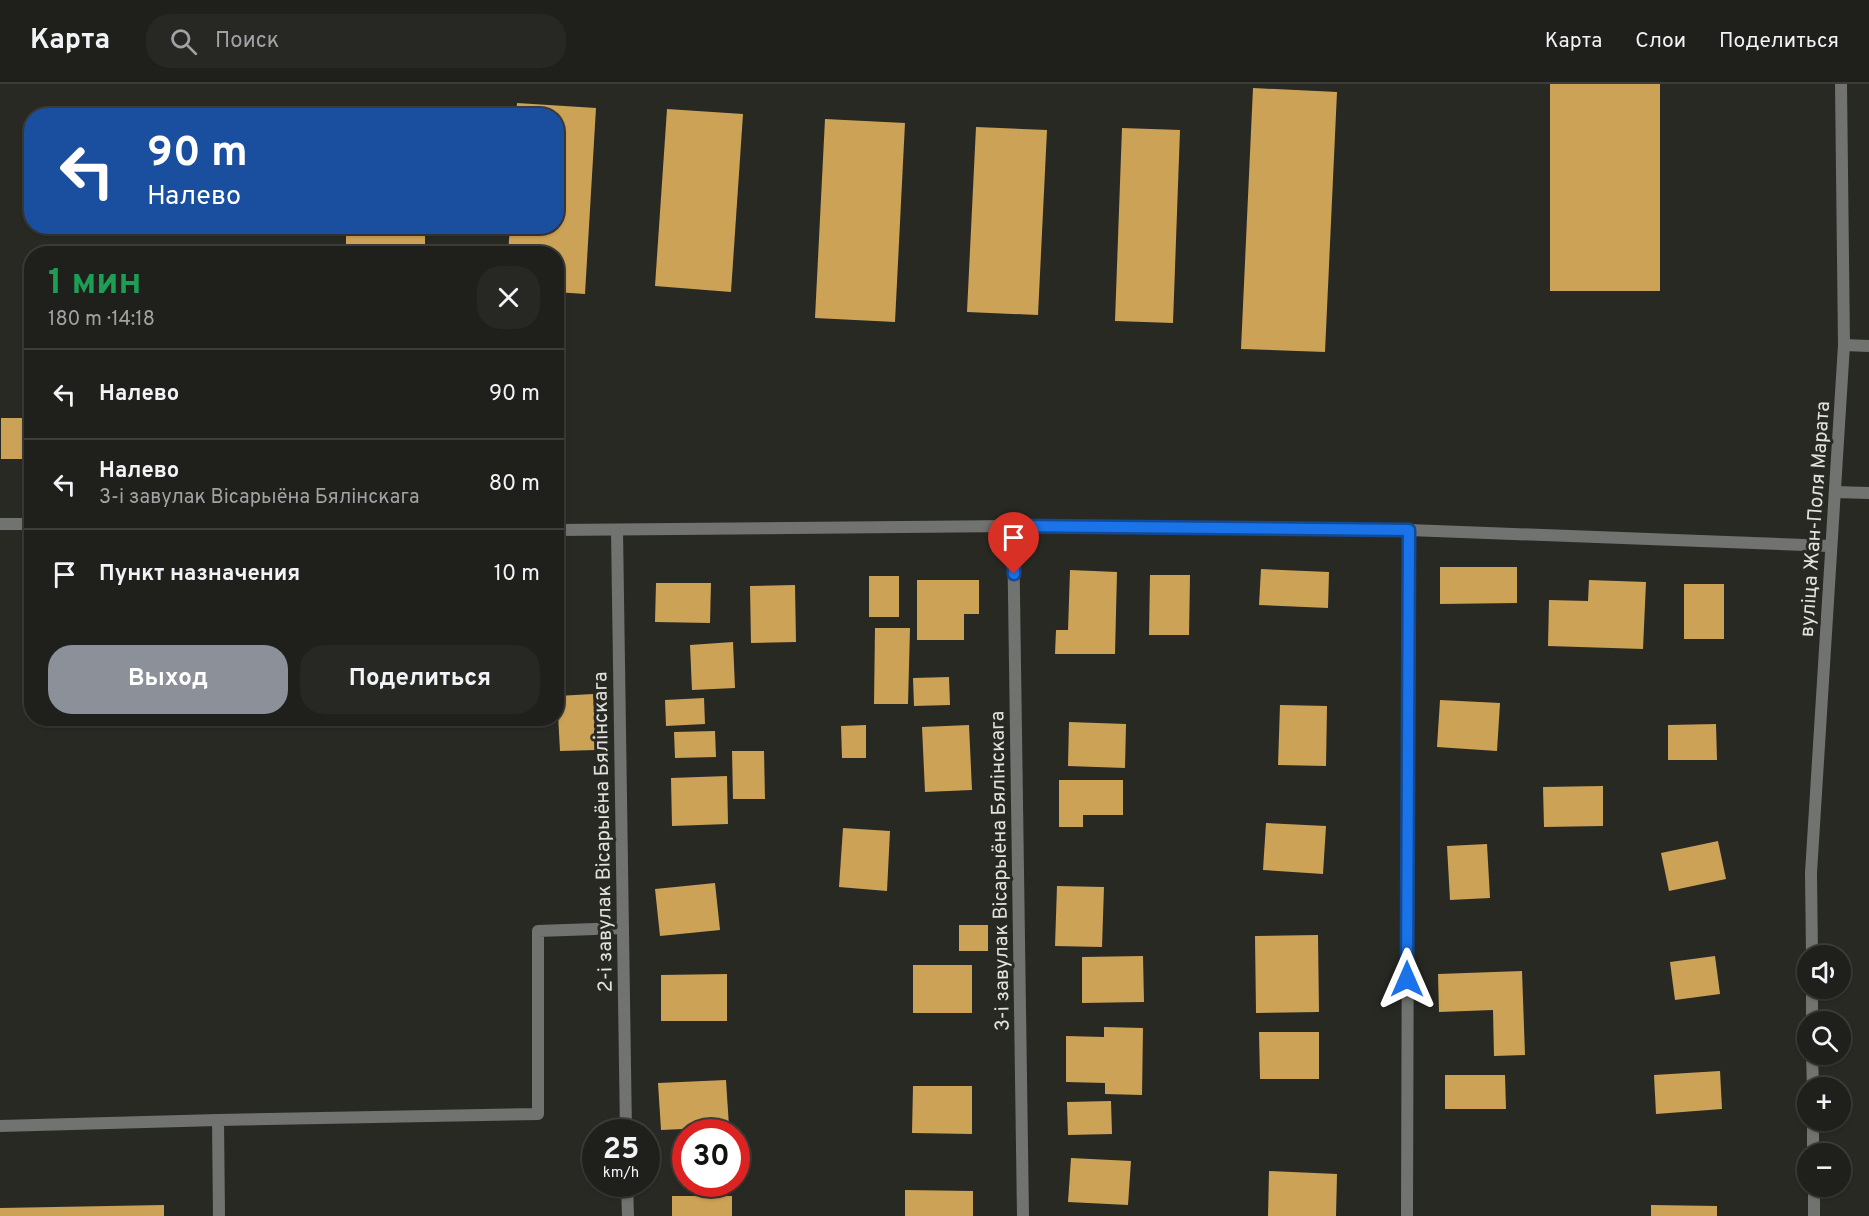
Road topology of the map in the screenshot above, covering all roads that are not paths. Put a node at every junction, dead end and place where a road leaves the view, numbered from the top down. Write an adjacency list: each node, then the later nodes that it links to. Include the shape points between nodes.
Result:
1 (1841, 84): 2 (street, вуліца Жан-Поля Марата)
2 (1844, 345): 3 (street); 4 (street, вуліца Жан-Поля Марата)
3 (1869, 346)
4 (1835, 492): 5 (street); 12 (street, вуліца Жан-Поля Марата)
5 (1869, 493)
6 (0, 524): 7 (street)
7 (24, 524)
8 (1013, 526): 10 (street); 11 (street); 22 (street, 3-і завулак Вісарыёна Бялінскага)
9 (564, 530): 10 (street)
10 (617, 530): 13 (street, 2-і завулак Вісарыёна Бялінскага)
11 (1409, 530): 12 (street); 23 (street)
12 (1831, 546): 14 (street, вуліца Жан-Поля Марата, via 1811,873)
13 (623, 928): 15 (street, 2-і завулак Вісарыёна Бялінскага); 16 (street, via 538,931 538,1114)
14 (1812, 945)
15 (627, 1119)
16 (218, 1120): 17 (street); 20 (street)
17 (0, 1126)
18 (627, 1197): 21 (street)
19 (1814, 1197): 24 (street)
20 (219, 1216)
21 (628, 1216)
22 (1023, 1216)
23 (1407, 1216)
24 (1814, 1216)

